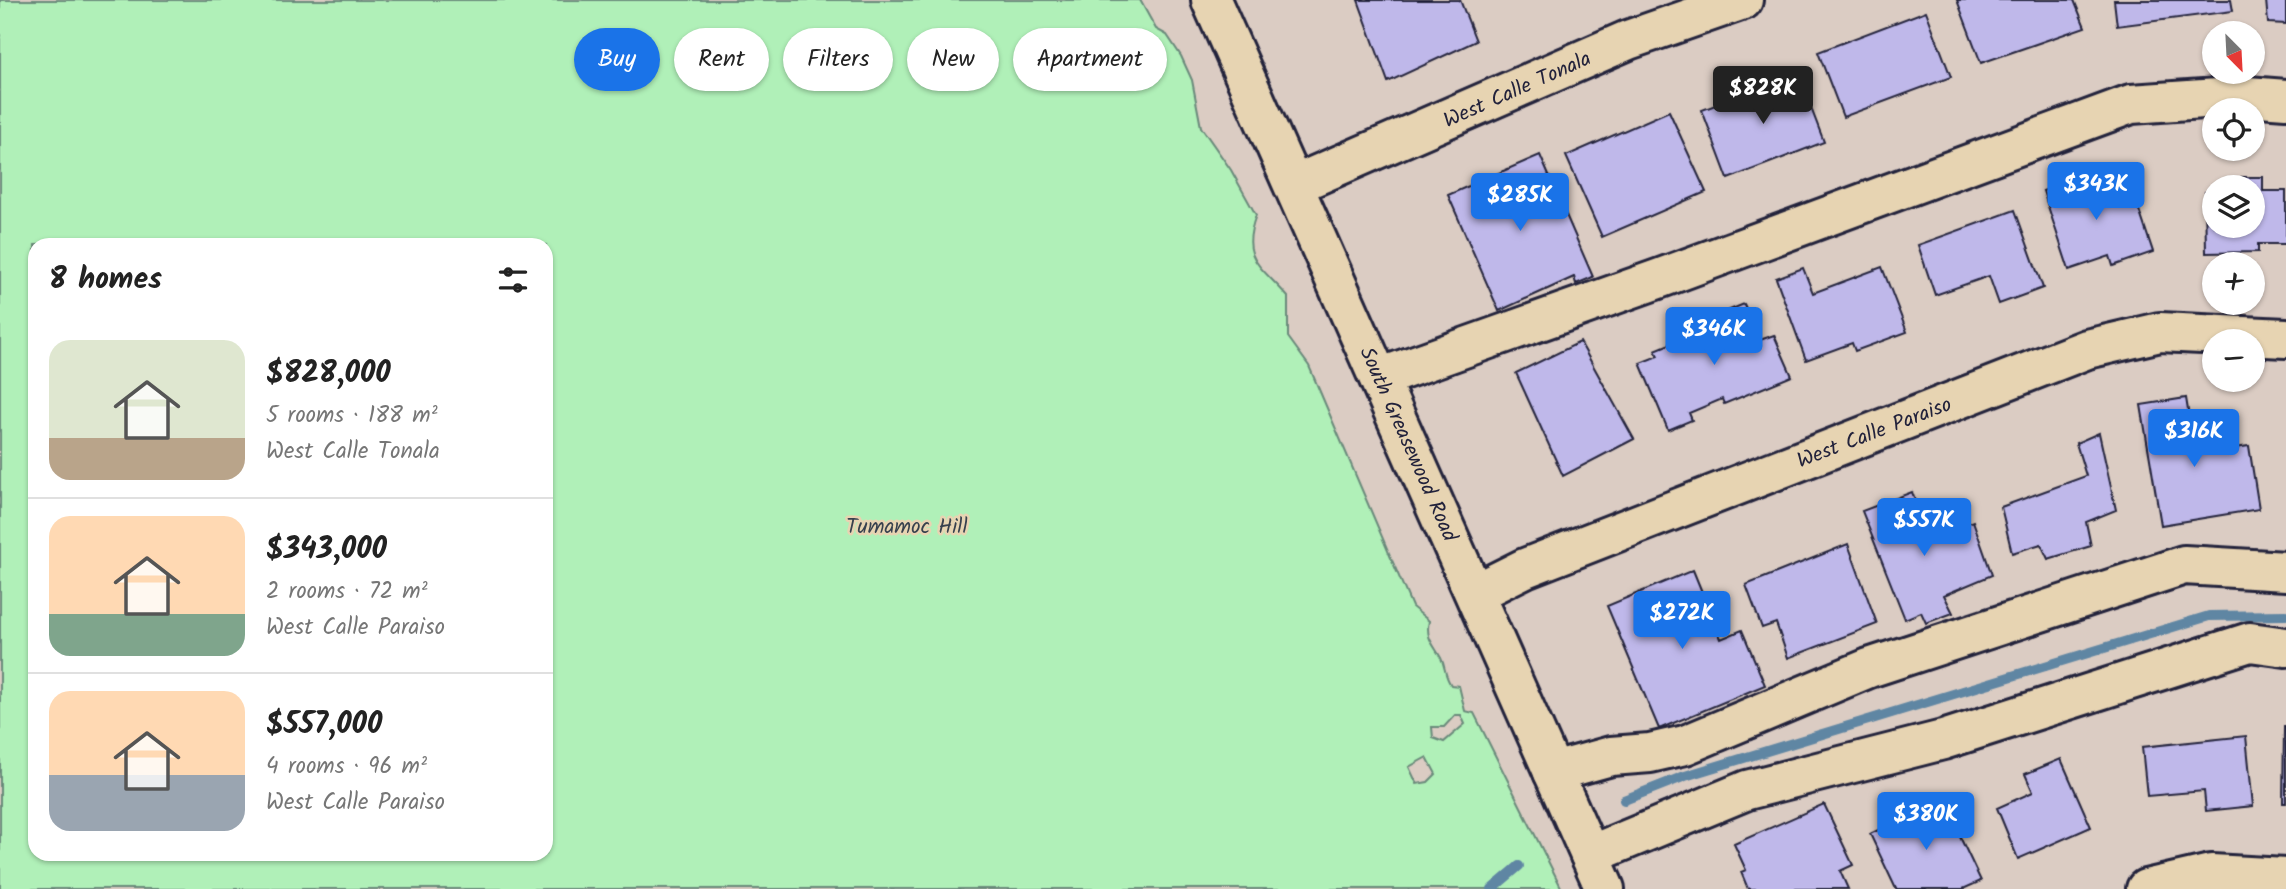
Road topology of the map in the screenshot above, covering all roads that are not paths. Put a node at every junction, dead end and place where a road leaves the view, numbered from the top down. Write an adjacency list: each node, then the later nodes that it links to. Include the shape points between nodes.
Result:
1 (1211, 0): 4 (street, South Greasewood Road)
2 (1743, 0): 4 (street, West Calle Tonala, via 1628,40)
3 (2286, 99): 6 (street, via 2247,96 2131,104)
4 (1294, 185): 6 (street, South Greasewood Road)
5 (2286, 338): 8 (street, West Calle Paraiso, via 2160,332 2087,349 1525,568)
6 (1379, 378): 8 (street, South Greasewood Road)
7 (2286, 571): 10 (street, via 2184,565 1869,667 1685,745 1611,756)
8 (1475, 593): 10 (street, South Greasewood Road)
9 (2286, 646): 11 (street, via 2250,642 1943,740 1747,790)
10 (1553, 772): 11 (street, South Greasewood Road)
11 (1590, 855): 13 (street, South Greasewood Road)
12 (2286, 877): 14 (street, via 2211,874)
13 (1605, 889)
14 (2146, 889)

